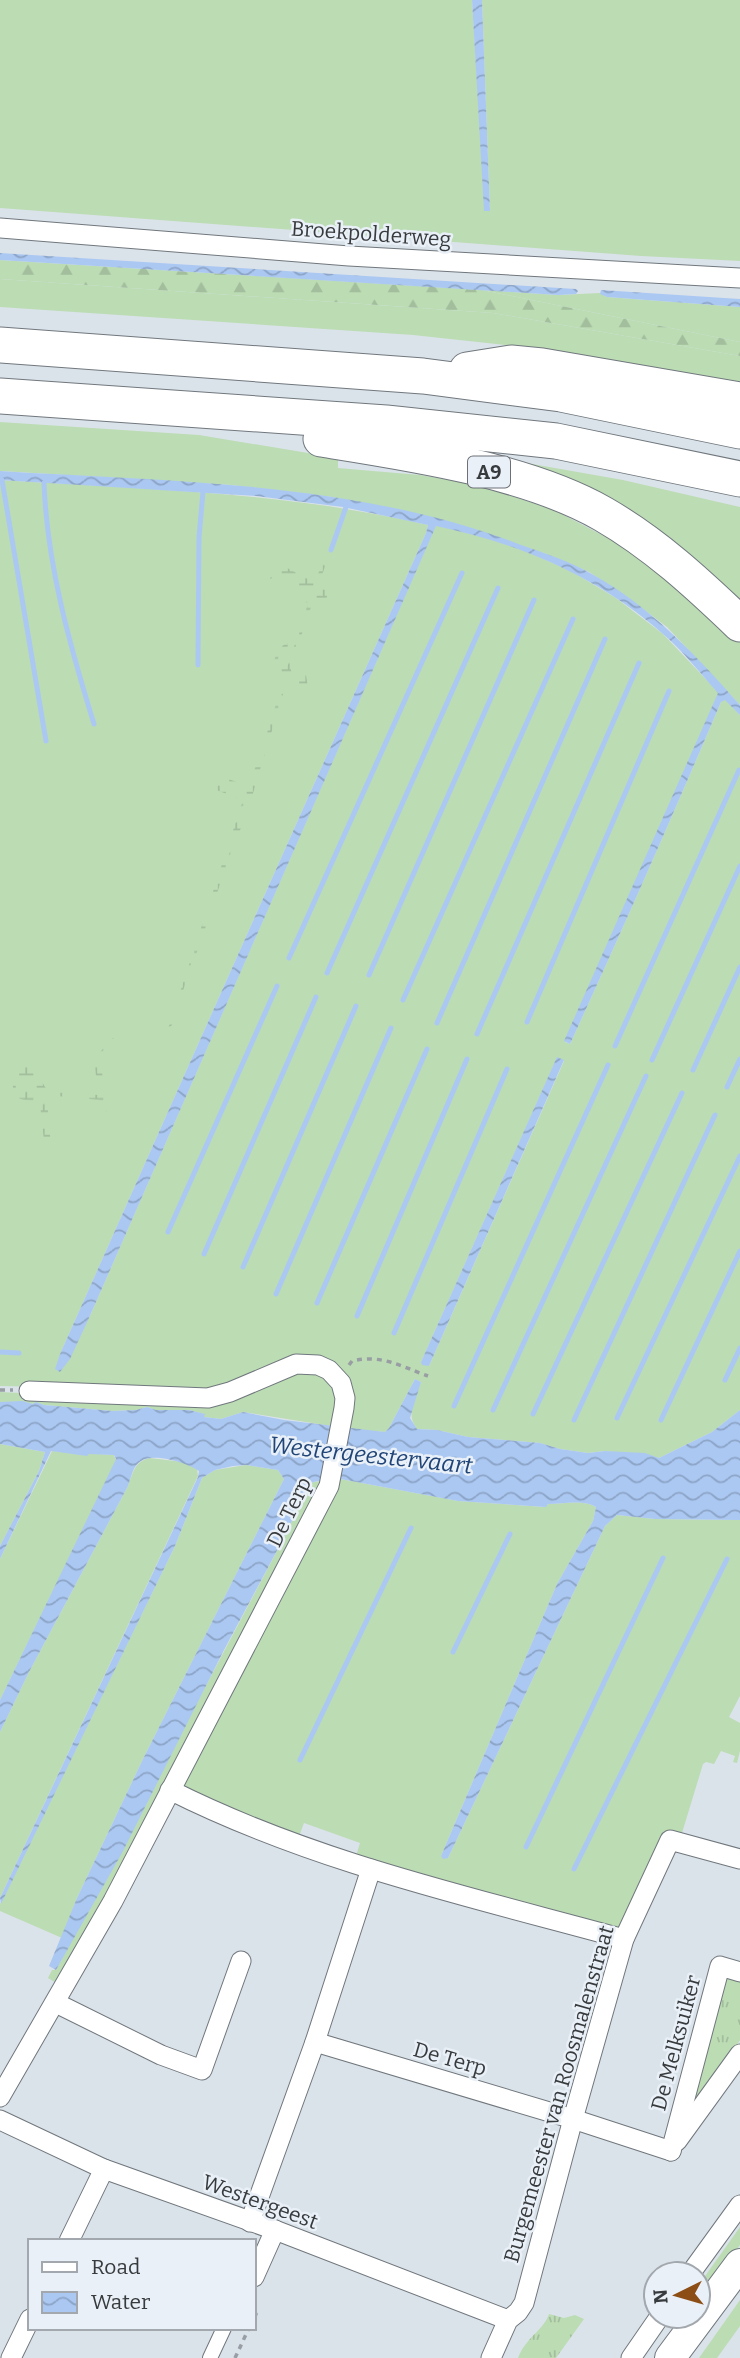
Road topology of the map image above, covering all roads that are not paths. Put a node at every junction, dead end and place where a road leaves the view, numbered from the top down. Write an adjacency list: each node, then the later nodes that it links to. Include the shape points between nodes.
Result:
1 (0, 228): 2 (street, Broekpolderweg, via 349,256)
2 (740, 278)
3 (0, 345): 4 (highway)
4 (423, 376): 6 (highway, via 511,363); 8 (highway, via 561,394)
5 (0, 396): 7 (highway, A9)
6 (740, 400)
7 (199, 409): 9 (highway, A9, via 556,441); 10 (highway, A9, via 293,435 448,462 534,484 602,513 668,557)
8 (740, 431)
9 (740, 479)
10 (740, 624)
11 (29, 1391): 12 (street, De Terp, via 208,1398 296,1364 318,1365 341,1383 344,1408 329,1486)
12 (170, 1790): 14 (street, via 225,1818); 18 (street, De Terp)
13 (740, 1859): 15 (street, Burgemeester van Roosmalenstraat, via 670,1840)
14 (370, 1869): 15 (street); 19 (street)
15 (624, 1939): 22 (street, Burgemeester van Roosmalenstraat)
16 (241, 1961): 18 (street, via 202,2070)
17 (740, 1972): 24 (street, De Melksuiker, via 720,1966)
18 (56, 2003): 21 (street, De Terp)
19 (315, 2042): 22 (street, De Terp); 27 (street)
20 (740, 2054): 24 (street, De Melksuiker)
21 (0, 2097)
22 (573, 2119): 24 (street); 33 (street, Burgemeester van Roosmalenstraat, via 524,2303)
23 (0, 2120): 25 (street, Westergeest)
24 (671, 2151)
25 (104, 2169): 27 (street, Westergeest); 29 (street)
26 (740, 2205): 30 (street)
27 (250, 2222): 28 (street, Westergeest)
28 (275, 2231): 32 (street); 33 (street, Westergeest)
29 (70, 2239)
30 (700, 2260)
31 (740, 2264): 42 (main road)
32 (256, 2273)
33 (508, 2320): 40 (street, Burgemeester van Roosmalenstraat)
34 (28, 2323): 38 (street)
35 (223, 2330): 39 (street)
36 (650, 2330): 41 (street)
37 (0, 2353): 38 (street)
38 (11, 2358)
39 (210, 2358)
40 (491, 2358)
41 (631, 2358)
42 (670, 2358)

